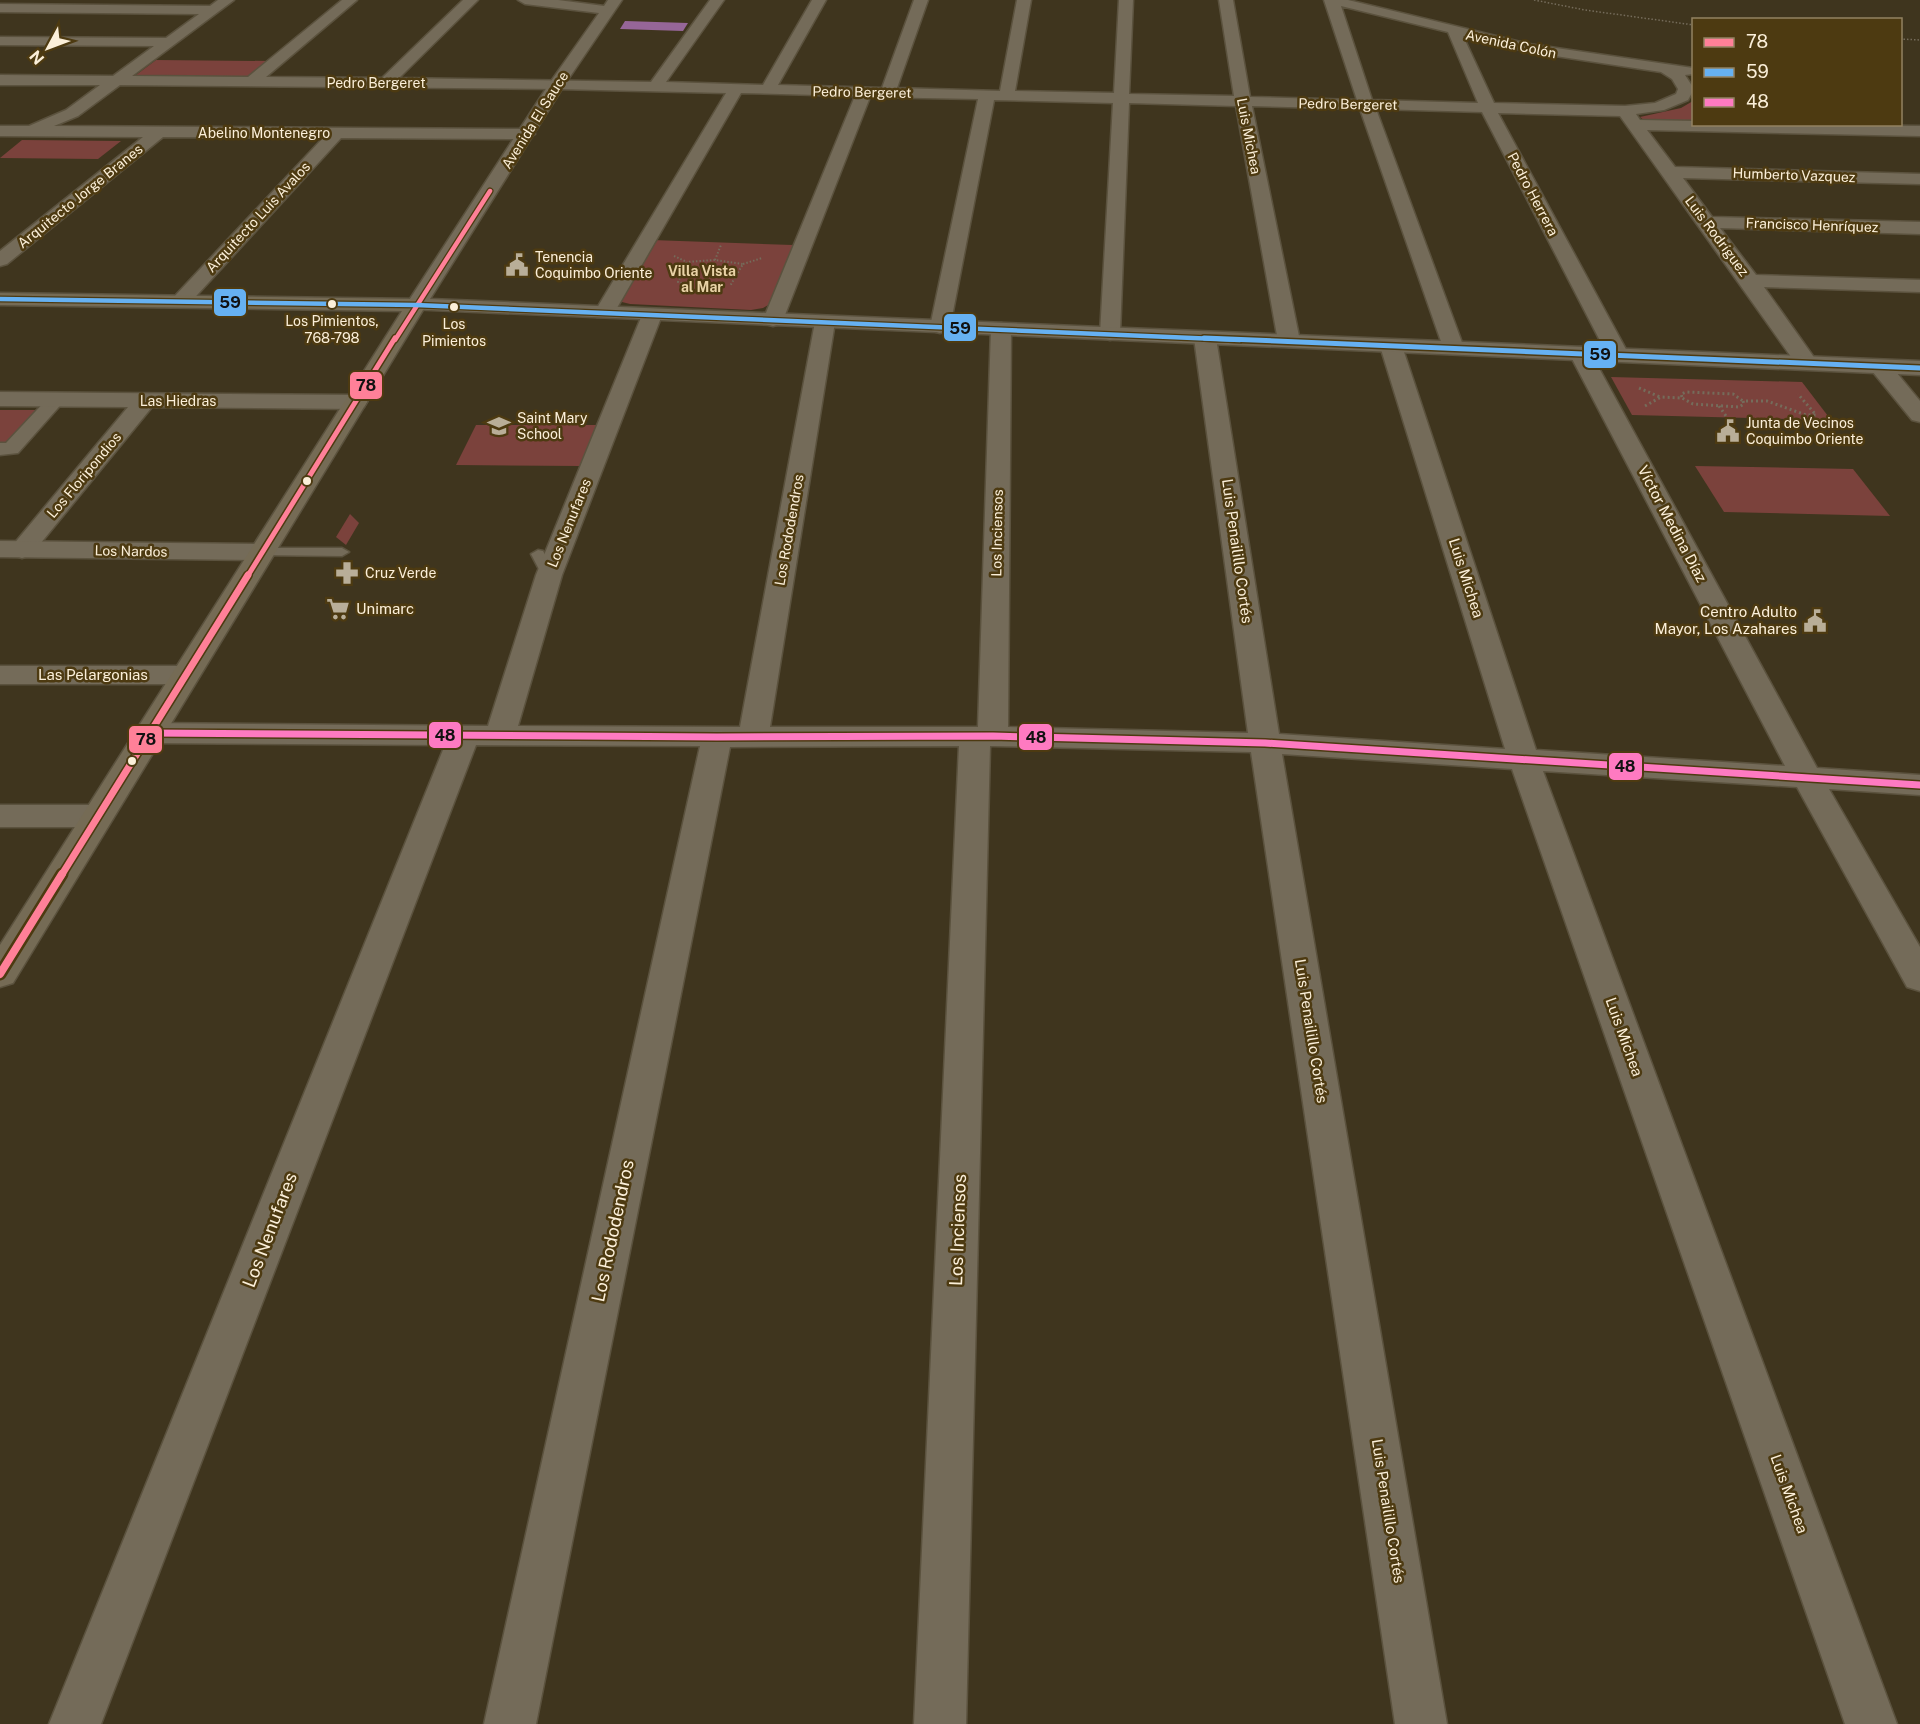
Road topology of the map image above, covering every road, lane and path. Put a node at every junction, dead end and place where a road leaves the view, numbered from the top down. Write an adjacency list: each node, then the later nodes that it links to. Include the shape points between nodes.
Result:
1 (227, 0): 15 (street)
2 (350, 0): 26 (street)
3 (471, 0): 27 (street)
4 (525, 0): 13 (street)
5 (717, 0): 29 (street)
6 (819, 0): 31 (street)
7 (921, 0): 33 (street)
8 (1024, 0): 35 (street)
9 (1125, 0): 36 (street)
10 (1226, 0): 37 (street, Luis Michea)
11 (1332, 0): 17 (street, Avenida Colón); 38 (street)
12 (1534, 0): 16 (path)
13 (611, 5): 28 (street, Avenida El Sauce)
14 (0, 8): 15 (street)
15 (213, 10): 21 (street)
16 (1692, 25)
17 (1454, 32): 22 (street, Avenida Colón, via 1562,54); 39 (street, Pedro Herrera)
18 (1902, 39): 19 (path)
19 (1920, 40)
20 (0, 41): 21 (street)
21 (169, 42): 25 (street)
22 (1667, 69): 23 (street, Avenida Colón); 41 (street, Pedro Bergeret, via 1684,84 1683,97)
23 (1692, 72)
24 (0, 80): 25 (street, Pedro Bergeret)
25 (117, 81): 26 (street, Pedro Bergeret); 47 (street, via 72,113)
26 (251, 82): 27 (street, Pedro Bergeret)
27 (386, 83): 28 (street, Pedro Bergeret)
28 (557, 84): 29 (street, Pedro Bergeret); 50 (street, Avenida El Sauce)
29 (655, 87): 30 (street, Pedro Bergeret)
30 (736, 89): 31 (street, Pedro Bergeret); 66 (street)
31 (767, 90): 32 (street, Pedro Bergeret)
32 (864, 92): 33 (street, Pedro Bergeret); 68 (street)
33 (888, 93): 34 (street, Pedro Bergeret)
34 (987, 95): 35 (street, Pedro Bergeret); 70 (street)
35 (1007, 96): 36 (street, Pedro Bergeret)
36 (1120, 98): 37 (street, Pedro Bergeret); 72 (street)
37 (1243, 101): 38 (street, Pedro Bergeret); 74 (street, Luis Michea)
38 (1365, 105): 39 (street, Pedro Bergeret); 76 (street)
39 (1488, 108): 41 (street, Pedro Bergeret); 78 (street, Pedro Herrera)
40 (1902, 116): 43 (street)
41 (1630, 118): 42 (street); 52 (street, Luis Rodríguez)
42 (1692, 121)
43 (1920, 121)
44 (1808, 126): 46 (street)
45 (0, 131): 47 (street, Abelino Montenegro)
46 (1920, 131)
47 (26, 132): 48 (street, Abelino Montenegro); 51 (street)
48 (159, 132): 49 (street, Abelino Montenegro); 57 (street, Arquitecto Jorge Branes)
49 (336, 133): 50 (street, Abelino Montenegro); 64 (street, Arquitecto Luis Avalos)
50 (527, 134): 65 (street, Avenida El Sauce)
51 (0, 140)
52 (1669, 172): 53 (street, Humberto Vazquez); 54 (street, Luis Rodríguez)
53 (1920, 179)
54 (1705, 222): 55 (street, Francisco Henríquez); 59 (street, Luis Rodríguez)
55 (1920, 228)
56 (722, 245): 58 (path)
57 (0, 260)
58 (715, 260): 60 (path, via 687,262 678,282); 61 (path, via 743,264 730,286)
59 (1750, 281): 62 (street); 80 (street, Luis Rodríguez)
60 (686, 284)
61 (721, 286)
62 (1920, 286)
63 (0, 299): 64 (main road)
64 (180, 302): 65 (main road)
65 (416, 305): 66 (street); 88 (main road, Avenida El Sauce)
66 (604, 313): 67 (street)
67 (652, 315): 68 (street); 100 (street, Los Nenufares, via 543,565)
68 (773, 320): 69 (street)
69 (825, 322): 70 (street); 102 (street, Los Rododendros)
70 (940, 327): 71 (street)
71 (1001, 329): 72 (street); 101 (street, Los Inciensos)
72 (1110, 334): 73 (street)
73 (1204, 338): 74 (street); 103 (street, Luis Penailillo Cortés)
74 (1289, 341): 75 (street)
75 (1391, 346): 76 (street); 104 (street, Luis Michea)
76 (1453, 348): 77 (street)
77 (1580, 353): 78 (street); 90 (street, Víctor Medina Díaz)
78 (1618, 355): 79 (street)
79 (1775, 362): 80 (street); 87 (path, via 1816,416 1767,401)
80 (1808, 363): 81 (street)
81 (1879, 366): 82 (street); 91 (street)
82 (1920, 368)
83 (1682, 398): 87 (path, via 1681,394 1686,392 1733,394); 89 (path, via 1693,404); 90 (path, via 1661,397 1635,412)
84 (0, 399): 85 (street, Las Hiedras)
85 (56, 400): 86 (street, Las Hiedras); 93 (street, via 11,449)
86 (146, 400): 88 (street, Las Hiedras); 94 (street, Los Floripondios)
87 (1743, 400): 89 (path, via 1739,407)
88 (356, 402): 95 (main road, Avenida El Sauce)
89 (1718, 406): 92 (path)
90 (1612, 411): 105 (street, Víctor Medina Díaz)
91 (1920, 415)
92 (1726, 416)
93 (0, 449)
94 (11, 549): 95 (street, Los Nardos)
95 (262, 552): 96 (lane); 98 (main road, Avenida El Sauce)
96 (342, 552)
97 (0, 675): 98 (street, Las Pelargonias)
98 (186, 675): 99 (main road, Avenida El Sauce)
99 (150, 733): 100 (street); 108 (main road, Avenida El Sauce)
100 (482, 736): 102 (street); 111 (street, Los Nenufares)
101 (984, 736): 102 (street); 103 (street); 113 (street, Los Inciensos)
102 (735, 737): 112 (street, Los Rododendros)
103 (1265, 743): 104 (street); 114 (street, Luis Penailillo Cortés)
104 (1524, 760): 105 (street); 115 (street, Luis Michea)
105 (1807, 778): 106 (street); 110 (street, Víctor Medina Díaz)
106 (1920, 785)
107 (0, 816): 108 (street)
108 (98, 816): 109 (main road, Avenida El Sauce)
109 (5, 958)
110 (1920, 978)
111 (75, 1724)
112 (510, 1724)
113 (940, 1724)
114 (1421, 1724)
115 (1872, 1724)

